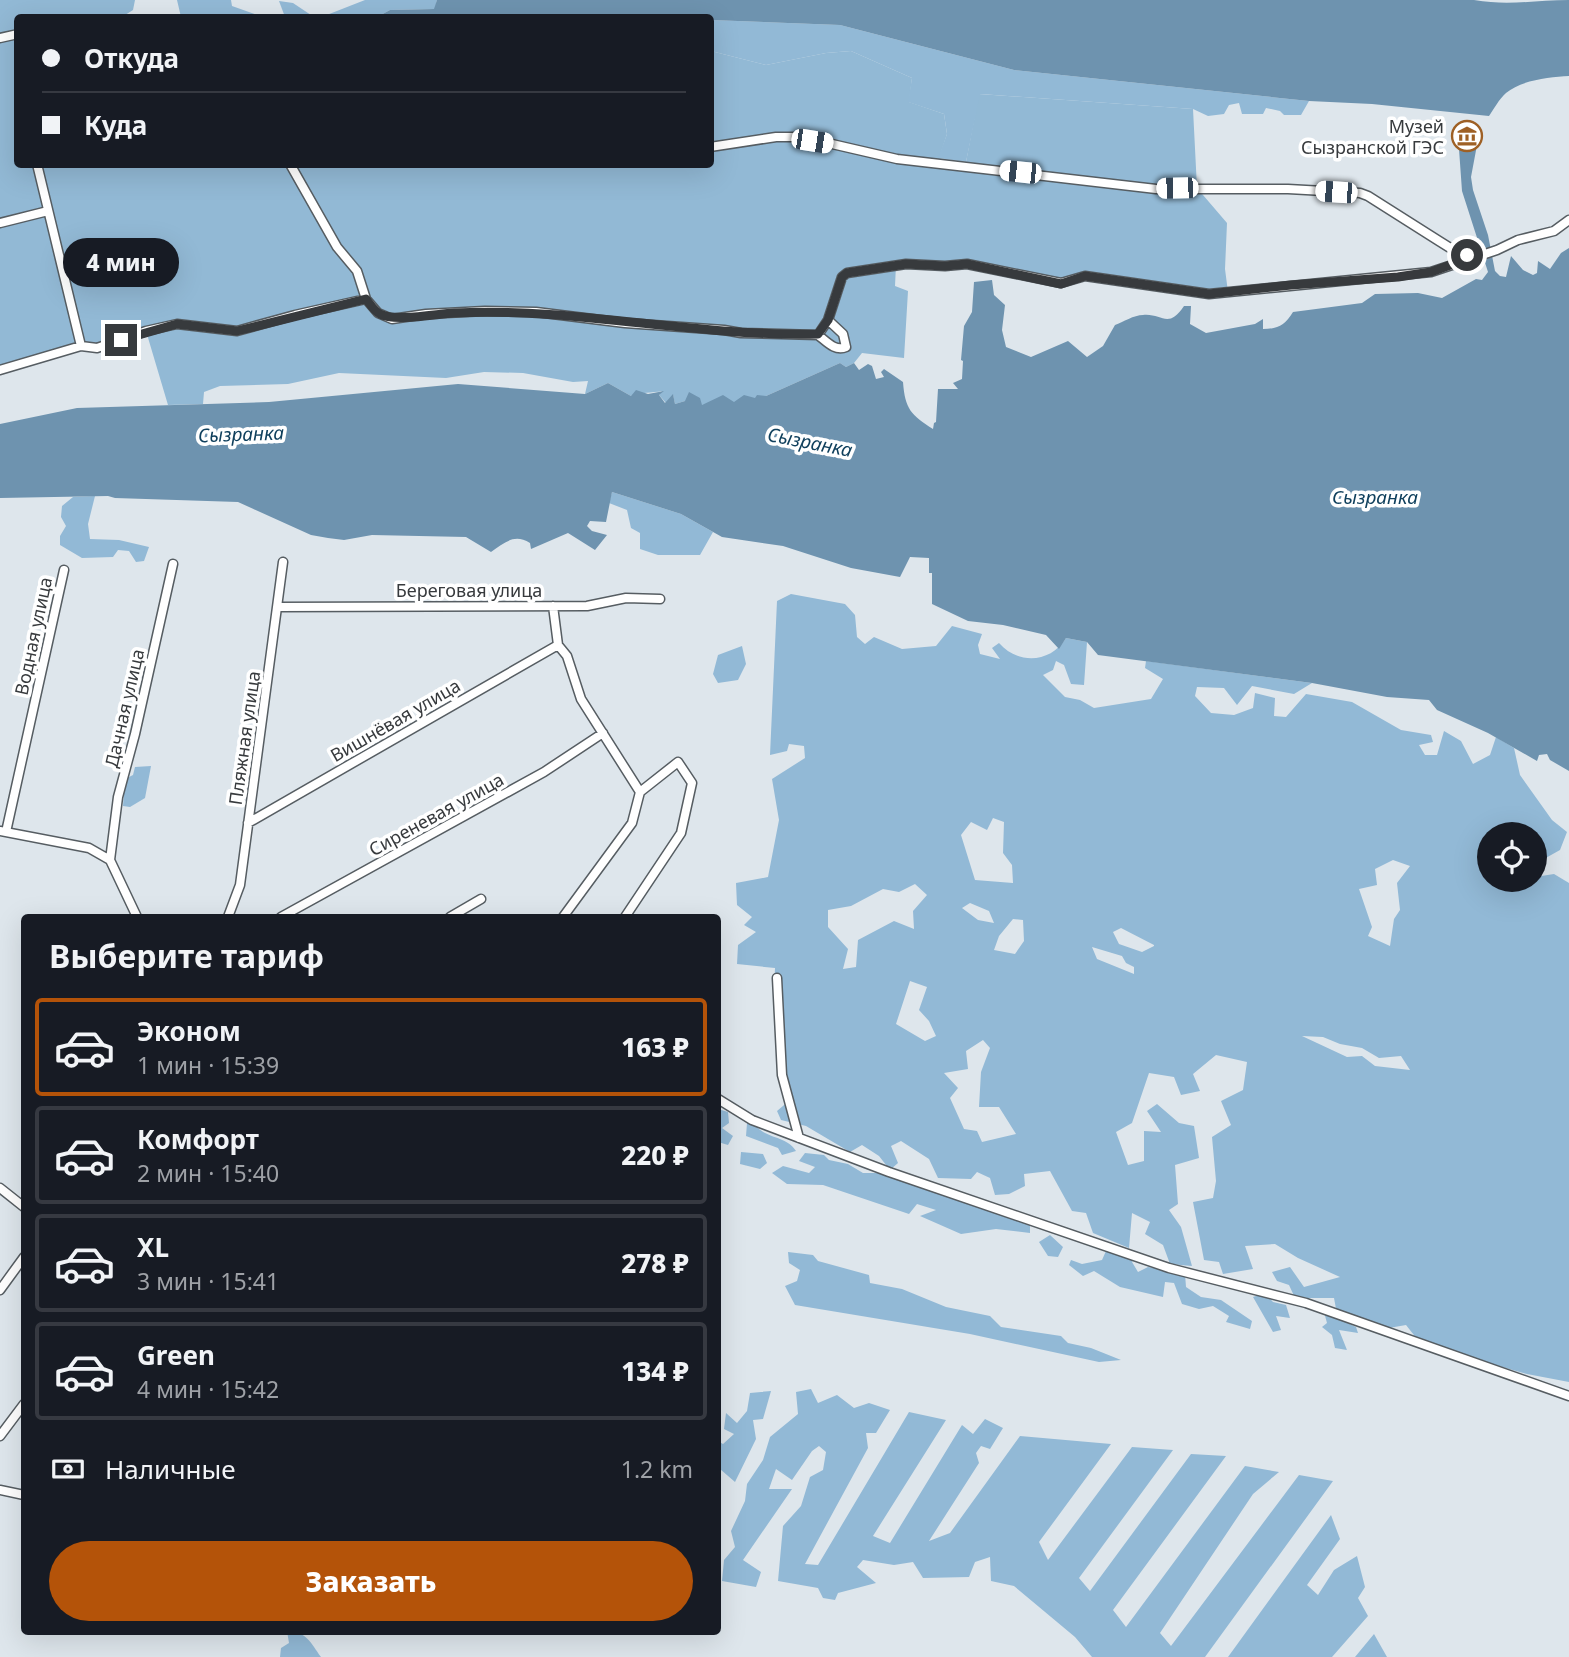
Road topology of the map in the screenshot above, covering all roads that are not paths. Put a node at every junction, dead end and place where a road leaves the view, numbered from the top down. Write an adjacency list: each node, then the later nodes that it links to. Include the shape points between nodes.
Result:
1 (714, 146): 7 (street, via 792,137 897,159 1156,189 1287,188 1360,193 1455,251)
2 (38, 168): 4 (street)
3 (292, 168): 8 (street, via 337,247 357,271)
4 (48, 211): 6 (street); 11 (street)
5 (1569, 220): 7 (street, via 1554,231)
6 (0, 223)
7 (1477, 256): 9 (street, via 1431,272 1398,277 1209,294 1085,276 1061,284 967,264 906,264 847,273)
8 (366, 299): 10 (street, via 378,313 392,319 536,312 741,334); 11 (street, via 237,331 177,324 97,348)
9 (828, 320): 10 (street); 10 (street, via 843,334 846,347 835,347)
10 (818, 334)
11 (81, 345): 12 (street)
12 (0, 370)
13 (283, 562): 18 (street, Пляжная улица)
14 (173, 564): 24 (street, Дачная улица, via 118,797)
15 (64, 570): 23 (street, Водная улица)
16 (660, 600): 17 (street, Береговая улица, via 626,598 587,606)
17 (553, 606): 18 (street, Береговая улица); 19 (street)
18 (277, 607): 22 (street, Пляжная улица)
19 (558, 645): 20 (street, via 568,656 581,699); 22 (street, Вишнёвая улица)
20 (603, 733): 21 (street); 28 (street, Сиреневая улица, via 544,772)
21 (640, 792): 30 (street, via 632,823); 31 (street, via 678,762 692,783 681,833)
22 (248, 823): 27 (street, Пляжная улица, via 240,885)
23 (3, 832): 24 (street, via 89,848)
24 (110, 860): 26 (street)
25 (481, 899): 29 (street)
26 (136, 914)
27 (229, 914)
28 (286, 914)
29 (455, 914)
30 (565, 914)
31 (627, 914)
32 (778, 978): 34 (street, via 782,1074)
33 (721, 1101): 34 (street, via 752,1120)
34 (799, 1138): 39 (street, via 1169,1268 1306,1303)
35 (0, 1188): 36 (street)
36 (21, 1205)
37 (21, 1261): 38 (street)
38 (0, 1290)
39 (1569, 1396)
40 (21, 1408): 41 (street)
41 (0, 1436)
42 (0, 1490): 43 (street)
43 (21, 1494)

